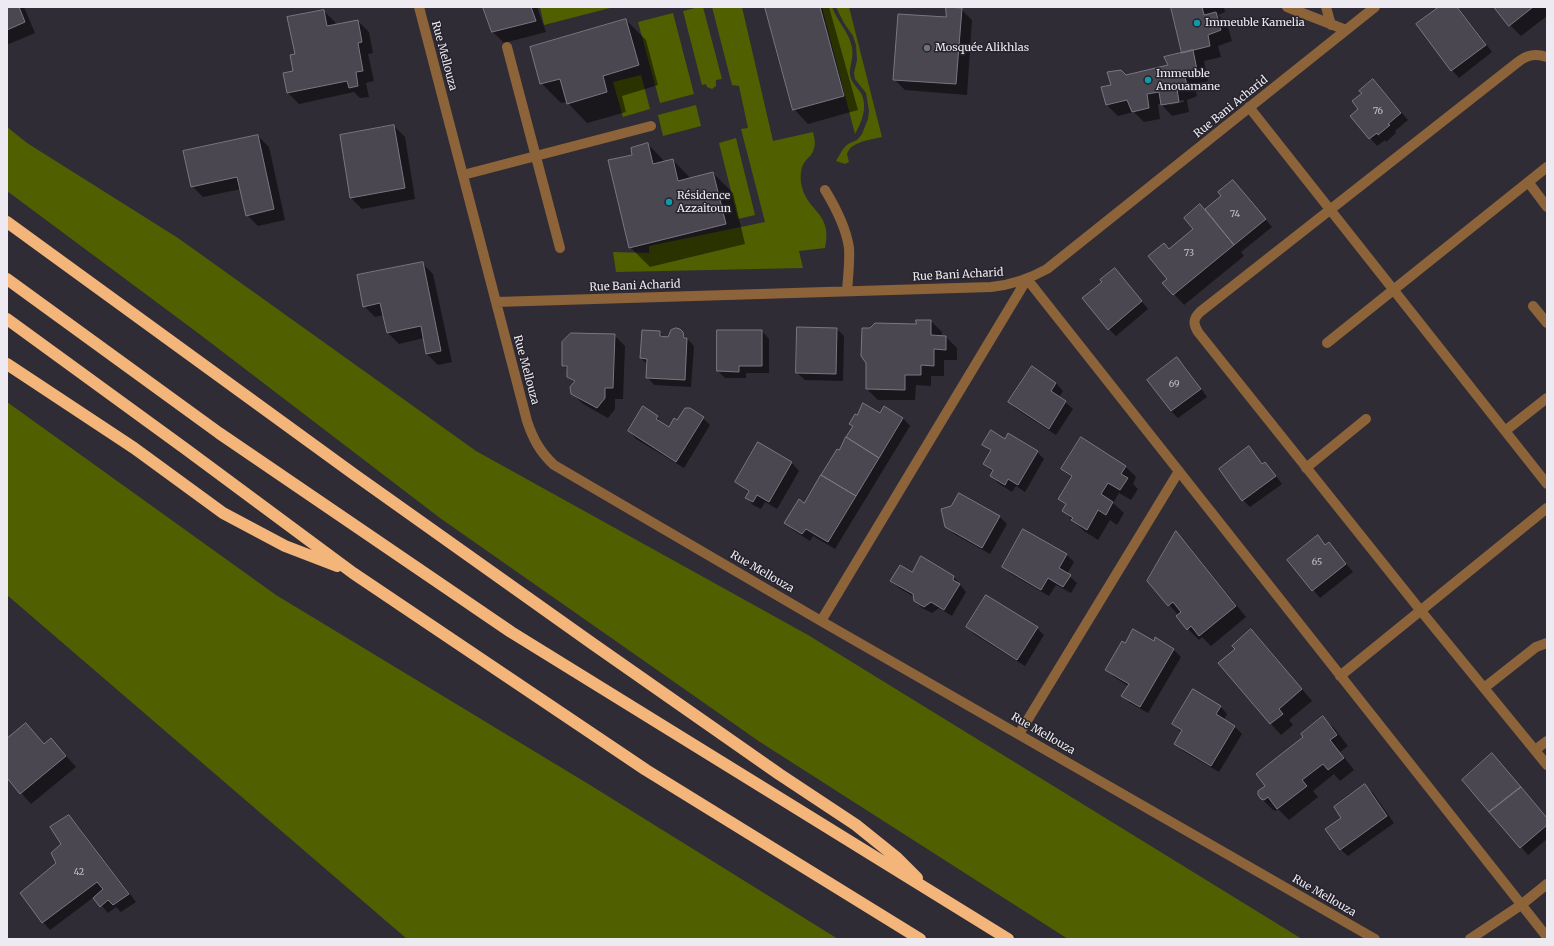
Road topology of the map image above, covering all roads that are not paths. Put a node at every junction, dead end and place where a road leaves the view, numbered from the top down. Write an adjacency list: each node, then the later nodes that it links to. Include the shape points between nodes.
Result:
1 (419, 7): 13 (street, Rue Mellouza)
2 (1287, 7): 5 (street)
3 (1326, 7): 5 (street)
4 (1375, 7): 6 (street, Rue Bani Acharid)
5 (1331, 24): 6 (street)
6 (1346, 30): 9 (street, Rue Bani Acharid)
7 (507, 48): 11 (street)
8 (1547, 57): 17 (street, via 1534,54 1525,57)
9 (1249, 107): 17 (street); 21 (street, Rue Bani Acharid, via 1047,269)
10 (651, 126): 11 (street)
11 (536, 156): 13 (street); 19 (street)
12 (1547, 167): 14 (street)
13 (463, 175): 24 (street, Rue Mellouza)
14 (1529, 183): 16 (street); 22 (street)
15 (826, 190): 23 (street, via 835,206 849,248)
16 (1547, 207)
17 (1330, 209): 22 (street); 33 (street, via 1200,312 1194,321 1198,332)
18 (7, 222): 48 (highway, via 355,475 779,774 856,825 898,858)
19 (560, 248)
20 (7, 279): 48 (highway, via 219,433 511,632)
21 (1027, 279): 23 (street, Rue Bani Acharid, via 992,287); 34 (street); 39 (street)
22 (1394, 290): 28 (street); 32 (street)
23 (847, 291): 24 (street, Rue Bani Acharid)
24 (496, 302): 39 (street, Rue Mellouza, via 527,421 536,444 554,465)
25 (1533, 306): 27 (street)
26 (7, 319): 37 (highway)
27 (1547, 323)
28 (1327, 343)
29 (7, 364): 37 (highway, via 134,448 223,513 285,546)
30 (1547, 398): 32 (street)
31 (1366, 419): 33 (street)
32 (1505, 431): 35 (street)
33 (1306, 468): 38 (street)
34 (1179, 471): 41 (street); 43 (street)
35 (1547, 484)
36 (1546, 510): 38 (street)
37 (352, 573): 51 (highway, via 646,770)
38 (1421, 611): 41 (street); 42 (street)
39 (821, 621): 43 (street, Rue Mellouza)
40 (1547, 643): 42 (street, via 1536,647)
41 (1340, 676): 49 (street)
42 (1484, 688): 45 (street)
43 (1019, 734): 53 (street, Rue Mellouza)
44 (1547, 741): 45 (street)
45 (1535, 750): 46 (street)
46 (1547, 765)
47 (1547, 884): 49 (street)
48 (932, 893): 52 (highway)
49 (1521, 905): 50 (street); 54 (street)
50 (1547, 937)
51 (920, 939)
52 (1008, 939)
53 (1375, 939)
54 (1470, 939)

